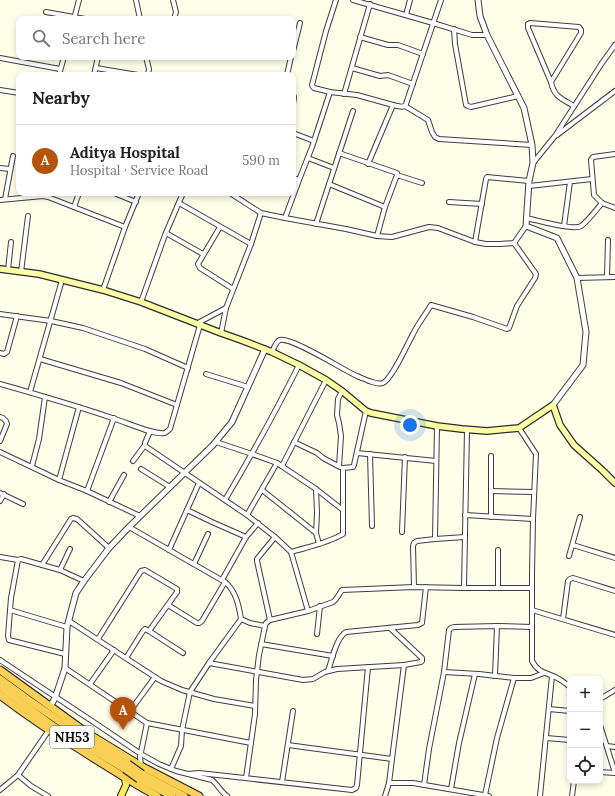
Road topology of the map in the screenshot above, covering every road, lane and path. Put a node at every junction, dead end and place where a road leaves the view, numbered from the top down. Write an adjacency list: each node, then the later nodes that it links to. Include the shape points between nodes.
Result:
1 (79, 0): 13 (street)
2 (136, 0): 14 (street)
3 (173, 0): 15 (street)
4 (336, 0): 41 (street, via 312,85 314,88)
5 (353, 0): 9 (street)
6 (410, 0): 11 (street)
7 (441, 0): 17 (street)
8 (478, 0): 20 (street)
9 (370, 4): 11 (street); 21 (street)
10 (46, 12): 12 (street)
11 (406, 15): 17 (street)
12 (65, 16)
13 (75, 16)
14 (139, 16)
15 (175, 16)
16 (300, 23): 19 (street)
17 (433, 23): 18 (street); 23 (street)
18 (454, 30): 20 (street); 44 (street, via 466,105 472,107)
19 (296, 31)
20 (487, 36): 44 (street)
21 (360, 37): 23 (street, via 391,46 398,45); 30 (street)
22 (615, 45): 47 (street)
23 (423, 54): 38 (street)
24 (0, 58): 31 (street)
25 (63, 60): 31 (street)
26 (97, 60): 29 (street)
27 (147, 60): 35 (street)
28 (290, 60): 36 (street)
29 (96, 68): 33 (street); 34 (street)
30 (352, 68): 38 (street, via 380,76 388,75); 43 (street)
31 (60, 69): 32 (street)
32 (60, 72)
33 (95, 72)
34 (120, 72)
35 (148, 72)
36 (288, 72)
37 (551, 82): 37 (street, via 528,28 530,23 581,28 581,33); 47 (street, via 555,94)
38 (413, 84): 46 (street)
39 (0, 90): 42 (street)
40 (615, 91): 50 (street)
41 (330, 92): 43 (street); 51 (street)
42 (16, 93)
43 (344, 94): 45 (street)
44 (518, 96): 52 (street, via 524,108)
45 (393, 105): 46 (street); 58 (street)
46 (405, 106): 52 (street, via 428,120 432,132 439,140)
47 (574, 106): 50 (street)
48 (353, 111): 53 (street)
49 (296, 134): 51 (street)
50 (555, 136): 57 (street)
51 (314, 141): 56 (street)
52 (532, 145): 57 (street)
53 (339, 153): 58 (street); 61 (street)
54 (615, 154): 64 (street, via 592,158)
55 (13, 156): 60 (street)
56 (308, 158): 61 (street); 65 (street)
57 (533, 163): 68 (street)
58 (368, 164): 62 (street)
59 (0, 168): 60 (street)
60 (10, 168): 79 (street)
61 (334, 168): 69 (street)
62 (398, 175): 67 (street); 86 (street)
63 (296, 179): 65 (street)
64 (592, 179): 66 (street); 82 (street, via 594,195)
65 (299, 180): 70 (street)
66 (570, 182): 68 (street); 94 (street)
67 (422, 183)
68 (529, 183): 84 (street, via 487,177); 91 (street)
69 (329, 184): 86 (street); 92 (street)
70 (296, 188)
71 (27, 196): 79 (street)
72 (43, 196): 85 (street)
73 (78, 196): 85 (street)
74 (121, 196): 80 (street)
75 (138, 196): 80 (street)
76 (182, 196): 83 (street)
77 (235, 196): 88 (street)
78 (293, 196): 90 (street)
79 (2, 200)
80 (136, 202): 95 (street)
81 (449, 202): 84 (street)
82 (602, 202): 87 (street); 94 (street, via 582,226)
83 (179, 203): 96 (street); 97 (street)
84 (482, 204): 101 (street)
85 (74, 207): 95 (street)
86 (385, 207): 98 (street)
87 (615, 208)
88 (261, 213): 90 (street); 103 (street)
89 (28, 216): 107 (street)
90 (285, 218): 92 (street)
91 (526, 218): 93 (street); 94 (street)
92 (316, 224): 98 (street)
93 (526, 226): 102 (street); 110 (street, via 557,238)
94 (564, 226)
95 (125, 227): 113 (street)
96 (220, 227): 103 (street); 104 (street)
97 (166, 233): 104 (street); 114 (street)
98 (378, 236): 101 (street, via 392,237 429,227)
99 (608, 240): 108 (street)
100 (11, 242): 106 (street)
101 (475, 242): 102 (street)
102 (514, 243): 122 (street, via 536,274 517,306 508,329 431,305 390,376 384,383 377,384 285,340 279,340)
103 (251, 244): 112 (street)
104 (203, 254): 112 (street, via 198,264 200,268)
105 (0, 269): 106 (main road)
106 (8, 270): 107 (main road)
107 (21, 272): 111 (main road)
108 (607, 277): 109 (street); 110 (street)
109 (615, 277)
110 (578, 278): 135 (street, via 586,332 583,365)
111 (62, 280): 113 (main road); 118 (street)
112 (234, 289): 115 (street)
113 (103, 290): 114 (main road)
114 (141, 302): 119 (main road)
115 (226, 308): 119 (street); 120 (street)
116 (0, 314): 117 (street)
117 (17, 316): 118 (street); 123 (street, via 7,352)
118 (51, 321): 124 (street); 126 (street, via 83,328 145,349)
119 (198, 324): 120 (main road); 126 (street)
120 (220, 333): 121 (main road)
121 (264, 349): 122 (main road); 130 (street)
122 (272, 352): 125 (main road)
123 (0, 353)
124 (40, 359): 132 (street); 134 (street, via 121,383)
125 (299, 365): 128 (main road); 150 (street)
126 (188, 368): 134 (street)
127 (206, 374): 130 (street)
128 (326, 380): 131 (main road); 146 (street)
129 (0, 384): 132 (street)
130 (248, 387): 145 (street, via 232,422)
131 (342, 391): 137 (main road); 159 (street, via 336,415 341,436)
132 (30, 392): 133 (street)
133 (45, 397): 136 (street); 157 (street)
134 (177, 405): 143 (street, via 167,432 163,434)
135 (553, 405): 141 (main road); 165 (main road, via 560,425 574,445)
136 (79, 407): 139 (street); 163 (street)
137 (366, 411): 140 (main road); 149 (street)
138 (0, 417): 144 (street, via 7,424)
139 (114, 418): 143 (street); 169 (street)
140 (437, 426): 142 (main road); 155 (street)
141 (519, 428): 142 (main road); 171 (street, via 536,454)
142 (467, 430): 181 (street)
143 (150, 431): 147 (street)
144 (0, 442)
145 (216, 442): 150 (street); 161 (street)
146 (294, 442): 158 (street); 159 (street)
147 (145, 445): 154 (street); 161 (street)
148 (0, 452): 157 (street)
149 (357, 453): 151 (street); 159 (street, via 353,467)
150 (252, 454): 156 (street); 173 (street)
151 (370, 454): 153 (street); 186 (street)
152 (490, 456): 170 (street)
153 (405, 457): 155 (street); 188 (street)
154 (133, 461)
155 (436, 461): 194 (street)
156 (278, 463): 158 (street); 167 (street)
157 (32, 466): 163 (street)
158 (282, 466): 168 (street)
159 (341, 467): 178 (street)
160 (141, 469): 166 (street)
161 (184, 473): 164 (street); 166 (street)
162 (124, 475): 175 (street)
163 (59, 480): 169 (street)
164 (199, 483): 173 (street); 177 (street)
165 (615, 483)
166 (170, 488): 180 (street)
167 (262, 490): 179 (street); 189 (street)
168 (316, 490): 178 (street); 189 (street)
169 (87, 491): 175 (street)
170 (491, 491): 171 (street); 182 (street)
171 (534, 492): 184 (street)
172 (2, 494): 174 (street); 176 (street)
173 (225, 500): 179 (street)
174 (0, 501)
175 (109, 502): 180 (street)
176 (23, 504)
177 (187, 510): 191 (street); 199 (street)
178 (343, 510): 195 (street, via 343,534)
179 (247, 515): 185 (street)
180 (140, 516): 187 (street)
181 (465, 516): 182 (street); 193 (street)
182 (491, 517): 184 (street)
183 (580, 517): 196 (street)
184 (533, 519): 215 (street)
185 (258, 523): 191 (street); 192 (street)
186 (372, 526)
187 (129, 528): 197 (street); 199 (street)
188 (402, 532)
189 (316, 533): 195 (street)
190 (208, 534): 206 (street)
191 (246, 537): 210 (street)
192 (275, 537): 201 (street); 224 (street, via 257,559)
193 (465, 537): 194 (street); 214 (street)
194 (435, 539): 211 (street, via 414,543)
195 (318, 544): 201 (street)
196 (572, 545): 202 (street); 204 (street)
197 (109, 548): 207 (street, via 73,518); 209 (street)
198 (70, 549): 208 (street)
199 (169, 550): 206 (street)
200 (498, 550): 213 (street)
201 (292, 552): 221 (street)
202 (569, 556)
203 (0, 557): 205 (street)
204 (615, 558)
205 (18, 560): 207 (street); 219 (street)
206 (194, 564): 210 (street)
207 (42, 565): 208 (street)
208 (60, 570): 209 (street)
209 (84, 581): 225 (street, via 76,593)
210 (223, 581): 217 (street, via 200,623); 222 (street, via 229,585 238,603)
211 (414, 587): 212 (street); 218 (street, via 342,590 336,600)
212 (426, 587): 214 (street); 228 (street, via 422,623)
213 (498, 587): 214 (street); 215 (street)
214 (464, 588)
215 (532, 588): 220 (street)
216 (615, 592): 223 (street, via 570,579)
217 (168, 605): 230 (street); 233 (street, via 178,592 177,589 141,570)
218 (320, 606): 221 (street); 231 (street)
219 (10, 610): 225 (street); 237 (street, via 9,640)
220 (532, 610): 223 (street); 229 (street)
221 (308, 611): 224 (street)
222 (241, 619): 226 (street); 241 (street)
223 (563, 619): 232 (street)
224 (270, 620): 226 (street)
225 (68, 624): 233 (street); 237 (street)
226 (265, 626): 234 (street)
227 (497, 626): 229 (street); 248 (street, via 451,628); 251 (street)
228 (390, 628): 238 (street, via 346,632 336,646); 242 (street, via 422,658 421,662)
229 (532, 628): 249 (street, via 532,661 536,668)
230 (149, 631): 236 (street); 239 (street, via 143,631)
231 (317, 634)
232 (615, 635)
233 (98, 640): 235 (street)
234 (262, 644): 238 (street); 247 (street)
235 (114, 650): 239 (street); 256 (street)
236 (184, 653)
237 (65, 654): 244 (street)
238 (333, 656): 246 (street)
239 (126, 658): 253 (street)
240 (0, 660): 263 (street)
241 (209, 663): 247 (street); 260 (street)
242 (404, 665): 243 (street); 283 (street)
243 (368, 667): 246 (street); 282 (street)
244 (65, 668): 256 (street); 263 (street)
245 (0, 670): 265 (highway)
246 (328, 671): 247 (street, via 308,680)
247 (257, 672): 264 (street)
248 (444, 672): 250 (street); 296 (street)
249 (544, 673): 252 (street); 254 (street, via 531,678)
250 (475, 674): 251 (street); 297 (street)
251 (495, 676): 254 (street)
252 (552, 676): 257 (street); 266 (street)
253 (155, 677): 260 (street); 267 (street)
254 (514, 678): 307 (street, via 497,738)
255 (0, 679): 284 (highway, NH53)
256 (90, 684): 267 (street)
257 (567, 685)
258 (0, 687): 284 (highway, NH53, via 54,726)
259 (615, 690): 262 (street)
260 (190, 692): 264 (street); 272 (street)
261 (0, 695): 271 (highway)
262 (603, 697)
263 (56, 698): 265 (street); 281 (street)
264 (255, 706): 276 (street)
265 (50, 707): 285 (highway)
266 (549, 709): 269 (street); 274 (street)
267 (130, 711): 270 (street)
268 (293, 711): 278 (street)
269 (567, 711)
270 (146, 723): 272 (street); 281 (street)
271 (49, 730): 290 (street); 292 (highway)
272 (182, 730): 276 (street); 286 (street, via 181,746)
273 (603, 735): 279 (street)
274 (546, 738): 275 (street); 308 (street)
275 (567, 740)
276 (251, 743): 291 (street)
277 (603, 744): 279 (street)
278 (288, 745): 282 (street); 293 (street)
279 (606, 745): 280 (street); 288 (street)
280 (615, 747)
281 (141, 754): 285 (street); 286 (street)
282 (360, 754): 283 (street); 293 (street, via 357,785 352,790)
283 (392, 759): 294 (street)
284 (126, 767): 285 (highway, NH53, bridge)
285 (140, 769): 292 (main road); 302 (highway, NH53); 303 (highway, NH53); 304 (highway)
286 (172, 769): 289 (street)
287 (603, 772): 288 (street)
288 (615, 773)
289 (188, 774): 291 (street); 305 (street, via 212,780)
290 (18, 775): 298 (street); 299 (street, via 30,786)
291 (246, 778): 293 (street)
292 (127, 782): 300 (main road); 301 (highway)
293 (282, 782)
294 (389, 783): 296 (street); 306 (street)
295 (574, 784): 309 (street)
296 (424, 785): 297 (street)
297 (451, 789): 307 (street)
298 (0, 790)
299 (48, 796)
300 (121, 796)
301 (157, 796)
302 (172, 796)
303 (184, 796)
304 (199, 796)
305 (227, 796)
306 (385, 796)
307 (487, 796)
308 (540, 796)
309 (572, 796)

